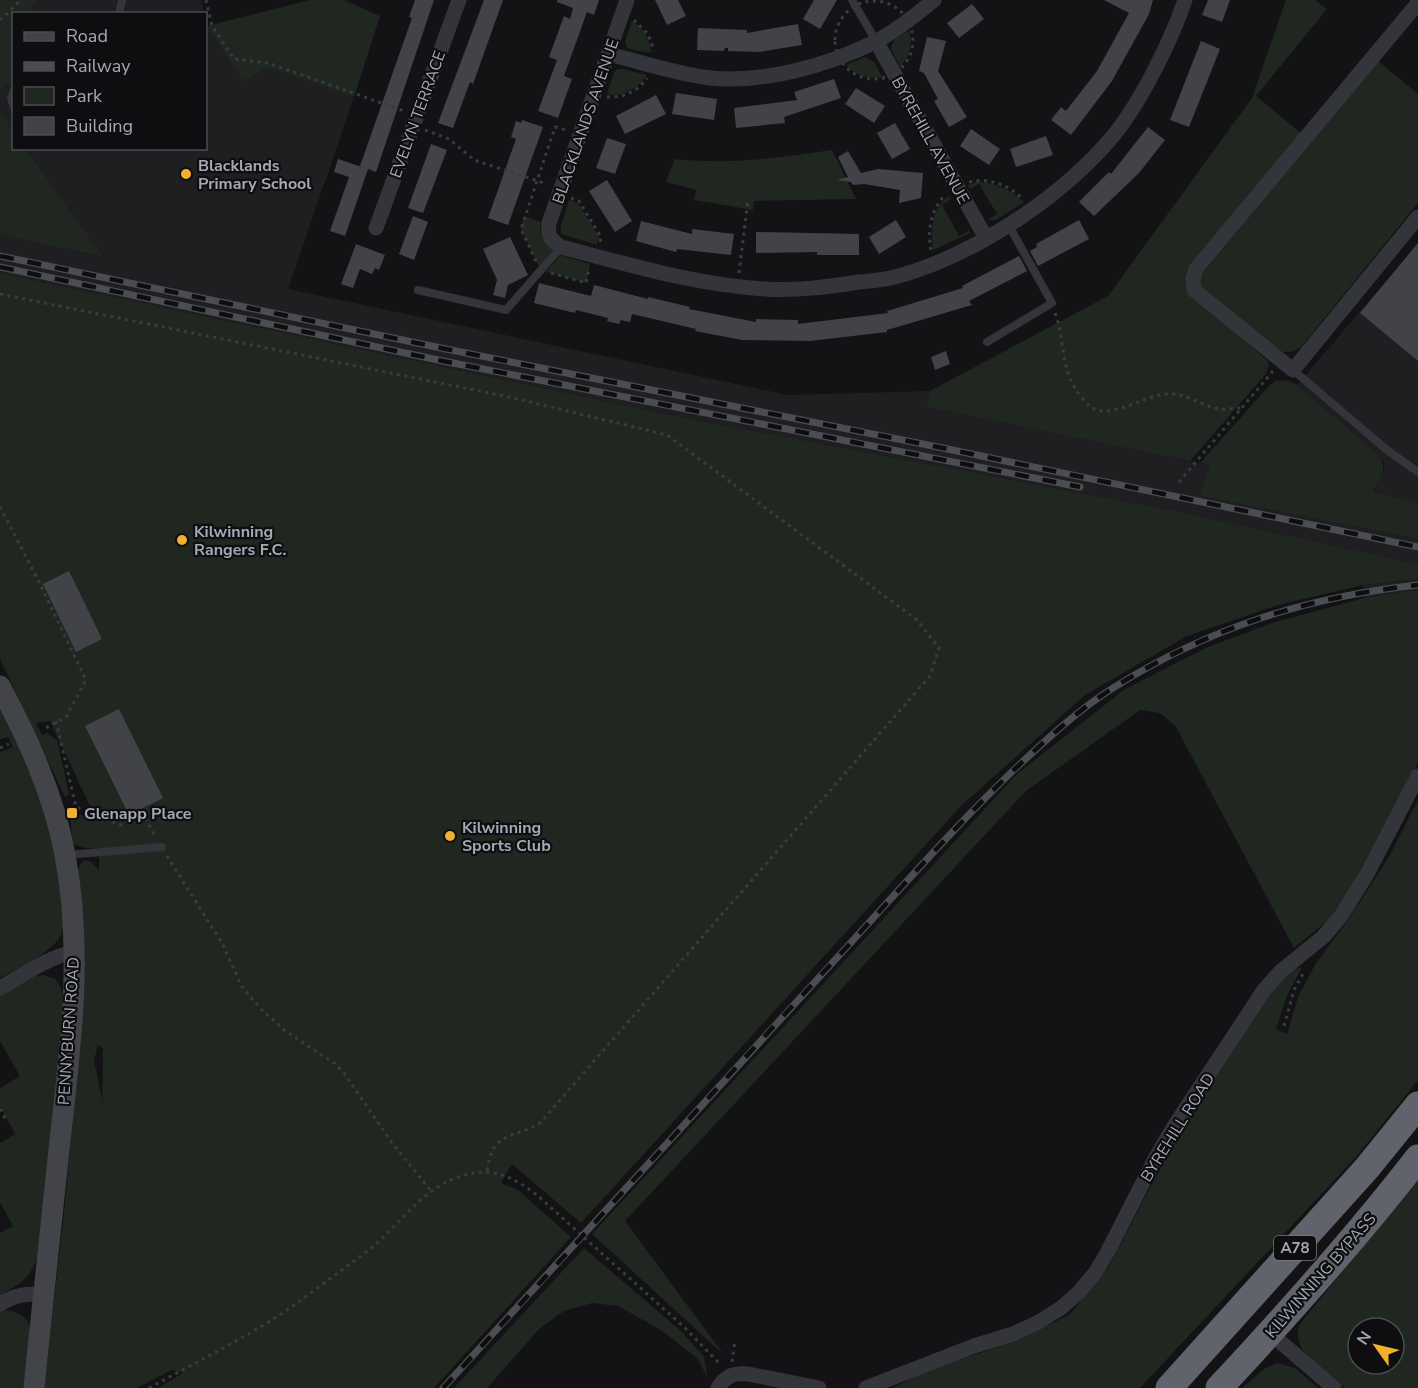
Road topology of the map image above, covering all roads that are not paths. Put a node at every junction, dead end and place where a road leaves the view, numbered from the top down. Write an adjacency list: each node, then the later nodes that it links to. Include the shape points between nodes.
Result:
1 (459, 0): 11 (street, EVELYN TERRACE)
2 (627, 0): 8 (street, BLACKLANDS AVENUE)
3 (852, 0): 7 (lane)
4 (934, 0): 7 (street)
5 (1185, 0): 10 (street, via 1152,73 1113,135 1039,205)
6 (1418, 3): 16 (street, via 1196,270 1194,290)
7 (876, 41): 8 (street, via 813,65 745,78 711,78); 12 (street, BYREHILL AVENUE)
8 (608, 54): 13 (street, BLACKLANDS AVENUE, via 549,223 548,235)
9 (1418, 217): 16 (street)
10 (1008, 224): 12 (street); 15 (lane, via 1052,303)
11 (376, 228)
12 (986, 238): 13 (street, via 964,251 894,277 808,290 765,290 676,276)
13 (556, 244): 14 (lane, via 506,310)
14 (418, 290)
15 (987, 342)
16 (1287, 365): 17 (lane)
17 (1418, 472)
18 (0, 686): 21 (street, PENNYBURN ROAD, via 52,804)
19 (1418, 776): 32 (street, BYREHILL ROAD, via 1341,916 1264,990 1155,1157 1095,1274 1061,1308 1029,1327)
20 (162, 847): 21 (lane)
21 (65, 855): 22 (street, PENNYBURN ROAD)
22 (74, 952): 23 (street); 26 (street, PENNYBURN ROAD, via 73,1010)
23 (0, 988)
24 (1418, 1105): 33 (highway, A78)
25 (1418, 1158): 28 (highway, KILWINNING BYPASS / A78)
26 (44, 1295): 27 (street, via 26,1293); 29 (street, PENNYBURN ROAD)
27 (0, 1304)
28 (1270, 1333): 34 (highway, KILWINNING BYPASS / A78); 35 (street)
29 (34, 1388)
30 (718, 1388): 31 (street, via 730,1375 748,1374)
31 (819, 1388)
32 (866, 1388)
33 (1169, 1388)
34 (1219, 1388)
35 (1334, 1388)

